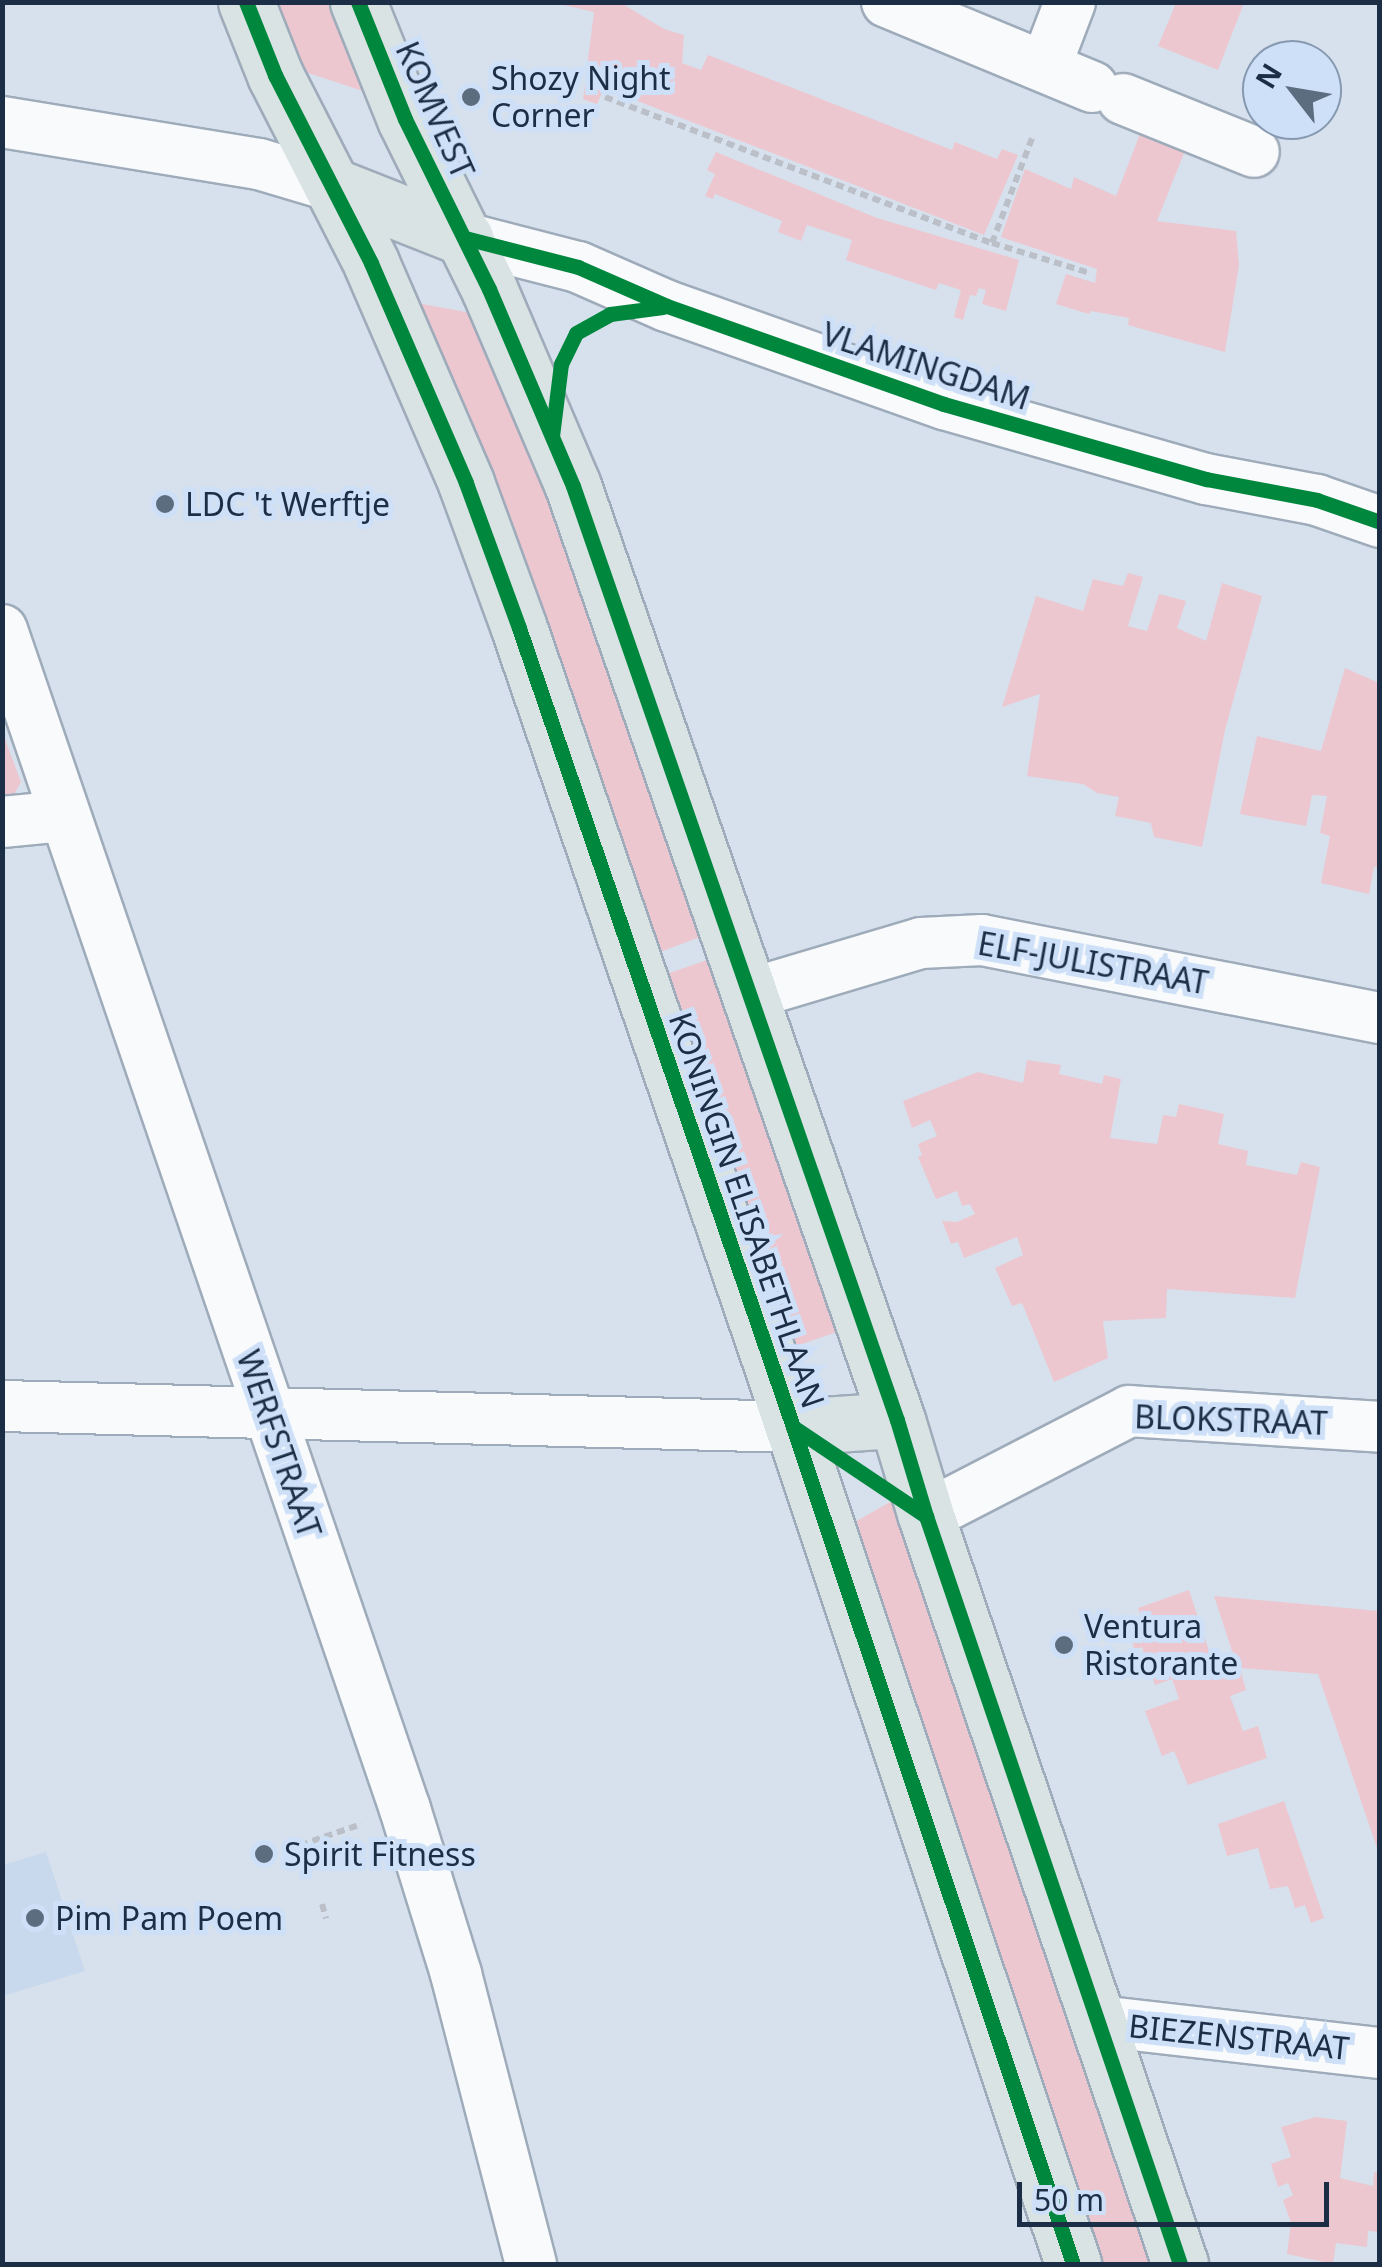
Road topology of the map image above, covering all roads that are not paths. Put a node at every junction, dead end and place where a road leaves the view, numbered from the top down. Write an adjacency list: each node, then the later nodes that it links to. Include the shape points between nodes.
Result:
1 (246, 2): 8 (main road)
2 (358, 2): 9 (main road, KOMVEST, via 405,119)
3 (888, 2): 5 (street)
4 (1070, 2): 5 (street)
5 (1046, 65): 7 (street)
6 (2, 122): 8 (street, via 258,164)
7 (1254, 152)
8 (333, 186): 9 (main road); 19 (main road, KONINGIN ELISABETHLAAN, via 466,483)
9 (465, 238): 10 (street, VLAMINGDAM, via 578,267 667,306 944,404); 14 (main road, via 573,486)
10 (1380, 522)
11 (2, 630): 12 (street, WERFSTRAAT)
12 (64, 816): 13 (street); 17 (street, WERFSTRAAT)
13 (2, 822)
14 (750, 994): 15 (street, ELF-JULISTRAAT, via 922,942 982,940); 18 (main road)
15 (1380, 1018)
16 (2, 1406): 17 (street)
17 (268, 1412): 19 (street); 24 (street, WERFSTRAAT, via 456,1974)
18 (897, 1420): 19 (main road); 21 (main road)
19 (793, 1426): 25 (main road, KONINGIN ELISABETHLAAN)
20 (1380, 1427): 21 (street, BLOKSTRAAT, via 1130,1411)
21 (926, 1516): 22 (main road)
22 (1098, 2022): 23 (street, BIEZENSTRAAT); 26 (main road)
23 (1380, 2053)
24 (531, 2264)
25 (1073, 2264)
26 (1180, 2264)

